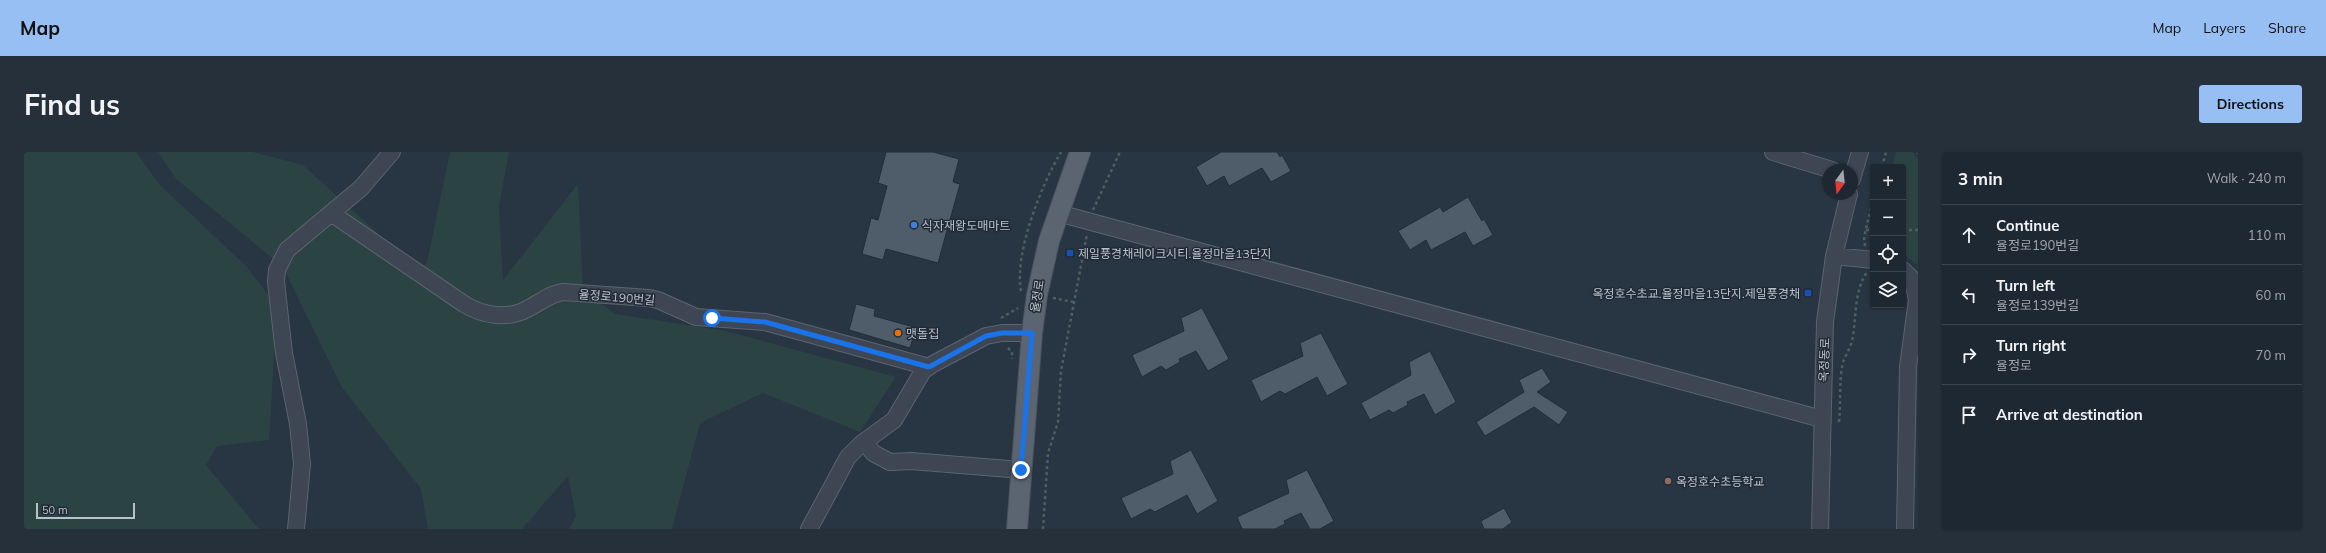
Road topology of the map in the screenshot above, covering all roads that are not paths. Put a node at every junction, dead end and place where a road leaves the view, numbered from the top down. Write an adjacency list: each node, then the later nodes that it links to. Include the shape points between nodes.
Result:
1 (392, 152): 9 (street, via 361,188)
2 (1080, 152): 8 (main road, 율정로)
3 (1773, 152): 6 (street)
4 (1860, 152): 5 (street)
5 (1856, 164)
6 (1822, 167)
7 (1848, 200): 11 (street, 옥정동로)
8 (1058, 212): 13 (main road, 율정로, via 1043,264); 15 (street)
9 (332, 213): 14 (street, 율정로190번길, via 464,304 488,315 516,313 562,292 649,298 696,317 765,322); 18 (street, via 287,250 277,270 276,282 284,353 298,424 302,464)
10 (1870, 254): 11 (street)
11 (1834, 256): 15 (street, 옥정동로, via 1825,322)
12 (1905, 272): 22 (street, via 1913,280 1917,300 1908,367)
13 (1032, 333): 14 (street, via 986,336); 17 (main road, 율정로)
14 (929, 367): 16 (street, via 918,379 894,420)
15 (1822, 419): 21 (street, 옥정동로)
16 (865, 442): 17 (street, via 873,453 890,462 911,461); 19 (street, via 848,457 838,472)
17 (1021, 470): 20 (main road, 율정로)
18 (296, 529)
19 (809, 529)
20 (1017, 529)
21 (1820, 529)
22 (1905, 529)

